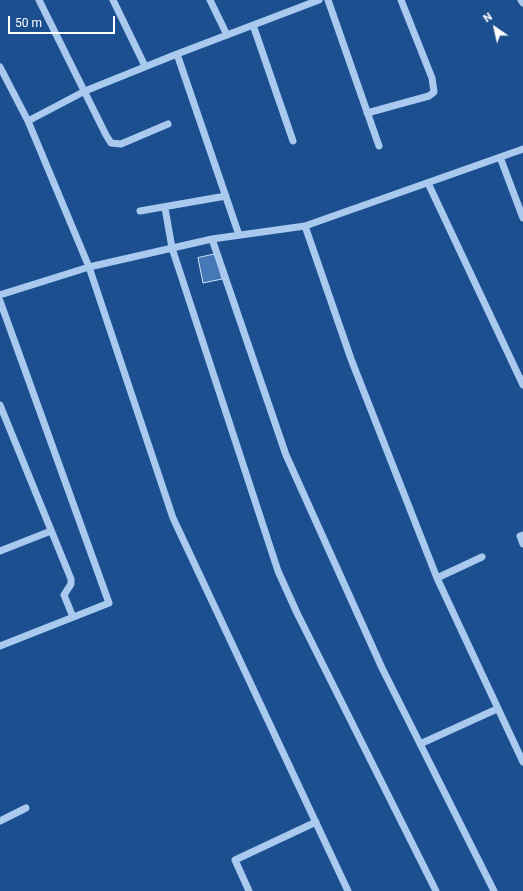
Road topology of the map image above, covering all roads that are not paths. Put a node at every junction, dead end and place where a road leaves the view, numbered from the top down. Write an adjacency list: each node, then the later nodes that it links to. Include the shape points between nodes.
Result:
1 (39, 0): 14 (street)
2 (113, 0): 13 (street)
3 (210, 0): 10 (street)
4 (319, 0): 9 (street)
5 (328, 0): 15 (street)
6 (401, 0): 15 (street, via 432,78 434,92 429,96)
7 (521, 0): 8 (street)
8 (523, 3)
9 (253, 25): 10 (street); 18 (street)
10 (227, 35): 11 (street)
11 (177, 54): 13 (street); 23 (street)
12 (0, 66): 16 (street)
13 (146, 66): 14 (street)
14 (85, 91): 16 (street); 17 (street, via 111,143 115,144)
15 (367, 113): 19 (street)
16 (28, 121): 31 (street)
17 (168, 124)
18 (293, 141)
19 (379, 146)
20 (523, 149): 21 (street)
21 (500, 157): 22 (street); 26 (street)
22 (428, 183): 27 (street); 34 (street)
23 (226, 196): 24 (street); 28 (street)
24 (166, 208): 25 (street); 30 (street)
25 (140, 211)
26 (523, 218)
27 (305, 226): 28 (street); 41 (street, via 351,359)
28 (239, 235): 29 (street)
29 (212, 239): 30 (street); 45 (street, via 286,455 382,668)
30 (172, 248): 31 (street); 52 (street, via 278,571 297,614)
31 (89, 267): 32 (street); 49 (street, via 173,518)
32 (0, 295)
33 (0, 301): 42 (street, via 109,603)
34 (523, 385)
35 (0, 405): 36 (street)
36 (51, 531): 39 (street); 42 (street, via 71,579 64,596)
37 (523, 535): 38 (street, via 520,536)
38 (523, 544)
39 (0, 552)
40 (482, 556): 41 (street)
41 (437, 578): 44 (street)
42 (73, 617): 43 (street)
43 (0, 646)
44 (497, 709): 45 (street); 46 (street)
45 (420, 744): 53 (street)
46 (523, 762)
47 (26, 808): 48 (street)
48 (0, 822)
49 (316, 822): 50 (street, via 235,860); 51 (street)
50 (249, 891)
51 (348, 891)
52 (436, 891)
53 (494, 891)

